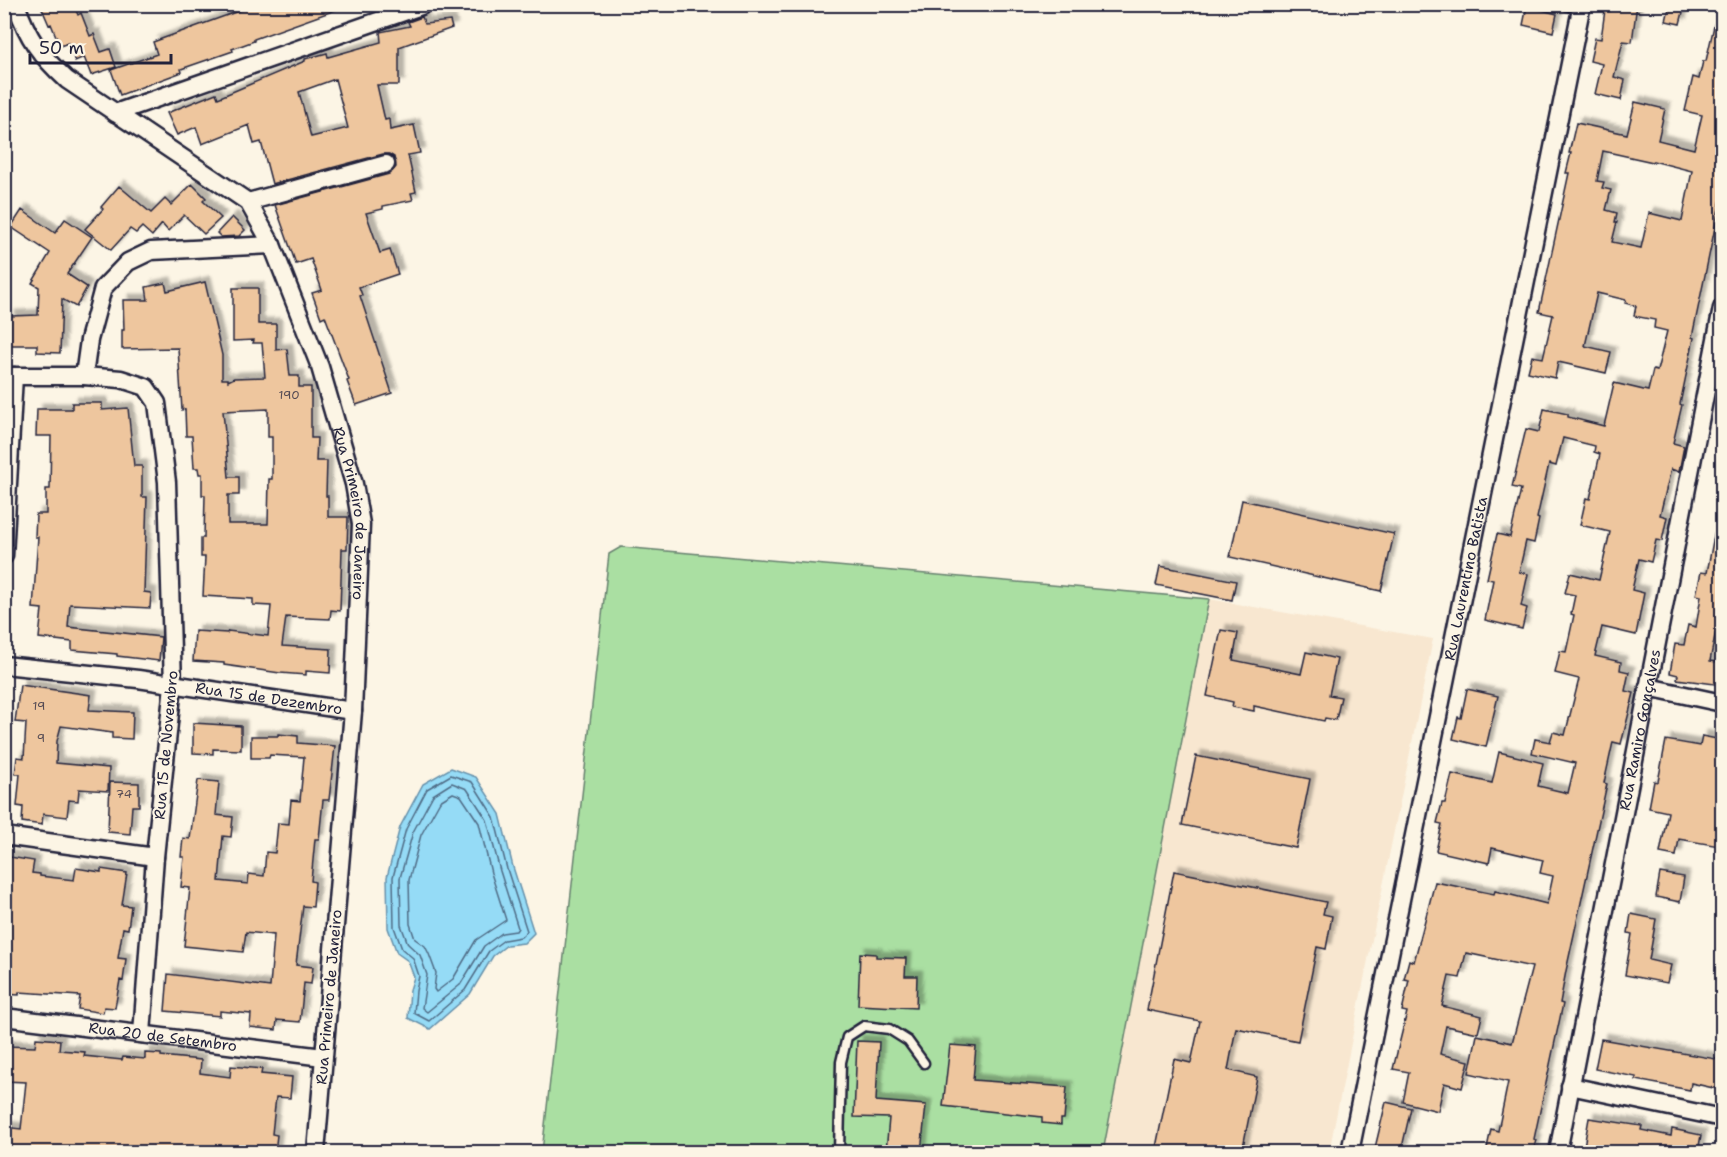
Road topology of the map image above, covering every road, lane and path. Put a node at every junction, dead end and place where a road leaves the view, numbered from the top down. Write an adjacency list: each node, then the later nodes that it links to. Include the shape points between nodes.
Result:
1 (16, 4): 5 (street, Rua Primeiro de Janeiro, via 25,29 44,58 67,80)
2 (1563, 4): 4 (lane)
3 (421, 6): 5 (street)
4 (1581, 7): 28 (street, Rua Laurentino Batista)
5 (115, 113): 7 (street, Rua Primeiro de Janeiro)
6 (386, 164): 7 (street)
7 (248, 202): 8 (street, Rua Primeiro de Janeiro)
8 (272, 245): 11 (street, via 151,251 128,262 103,288); 17 (street, Rua Primeiro de Janeiro, via 320,367 354,484 361,524)
9 (1722, 308): 15 (street, Rua Ramiro Gonçalves)
10 (9, 376): 11 (street); 12 (street)
11 (84, 376): 14 (street, Rua 15 de Novembro, via 121,379 146,387 157,403 167,482)
12 (4, 556)
13 (4, 665): 14 (street, Rua 15 de Dezembro)
14 (173, 685): 17 (street, Rua 15 de Dezembro); 19 (street, Rua 15 de Novembro)
15 (1648, 687): 16 (street); 24 (street, Rua Ramiro Gonçalves)
16 (1722, 703)
17 (353, 711): 22 (street, Rua Primeiro de Janeiro)
18 (4, 836): 19 (street)
19 (155, 857): 21 (street, Rua 15 de Novembro)
20 (4, 1017): 21 (street, Rua 20 de Setembro)
21 (142, 1034): 22 (street, Rua 20 de Setembro)
22 (323, 1057): 26 (street, Rua Primeiro de Janeiro)
23 (924, 1063): 27 (lane, via 908,1041 889,1029 864,1026 848,1037 841,1062)
24 (1570, 1086): 25 (street); 29 (street, Rua Ramiro Gonçalves)
25 (1722, 1118)
26 (316, 1152)
27 (839, 1152)
28 (1350, 1152)
29 (1558, 1152)

